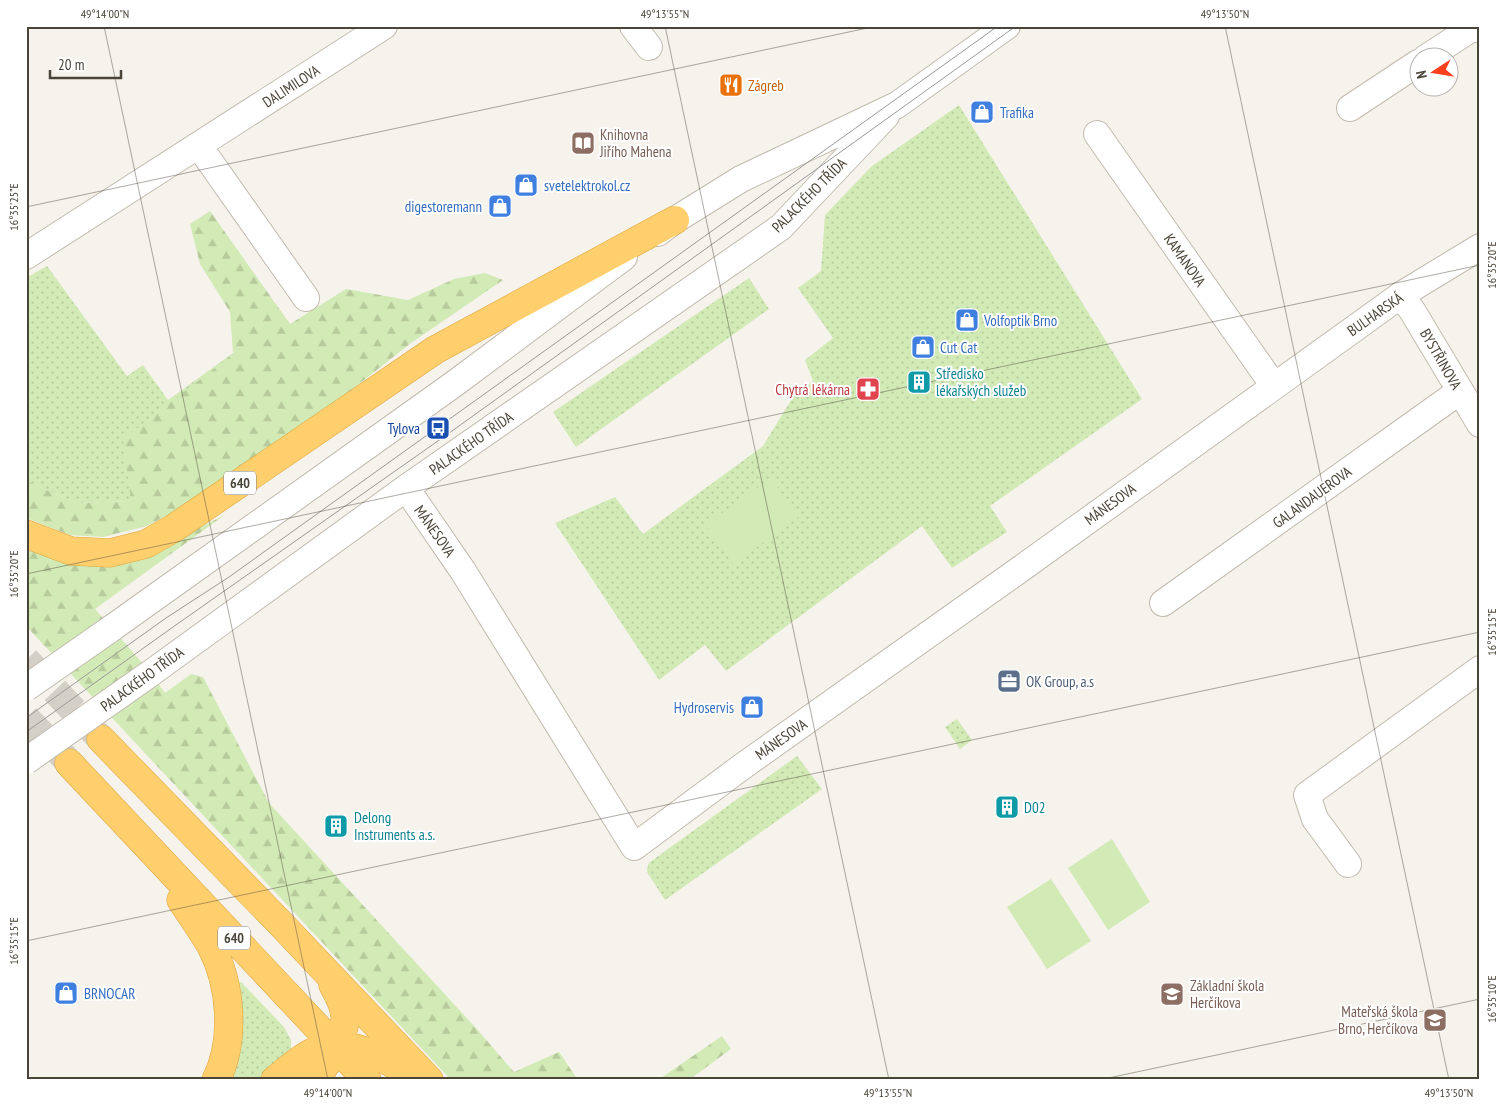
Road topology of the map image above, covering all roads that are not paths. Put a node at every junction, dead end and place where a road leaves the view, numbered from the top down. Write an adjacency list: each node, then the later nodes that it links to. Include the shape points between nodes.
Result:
1 (384, 26): 11 (street, DALIMILOVA)
2 (633, 26): 5 (street)
3 (1007, 26): 8 (street, PALACKÉHO TŘÍDA)
4 (1480, 28): 6 (street, via 1469,30)
5 (649, 47)
6 (1441, 48)
7 (1408, 70): 9 (street)
8 (897, 105): 12 (street, PALACKÉHO TŘÍDA, via 741,180); 20 (street, PALACKÉHO TŘÍDA, via 780,227)
9 (1350, 108)
10 (1097, 134): 17 (street, KAMANOVA)
11 (199, 146): 14 (street, DALIMILOVA); 16 (street)
12 (675, 220): 21 (highway, 640, via 435,350 146,544 110,552 71,552); 24 (street, PALACKÉHO TŘÍDA, bridge, via 446,389)
13 (1480, 247): 15 (street, BULHARSKÁ)
14 (26, 256)
15 (1400, 295): 17 (street, BULHARSKÁ); 18 (street, BYSTŘINOVA)
16 (306, 298)
17 (1274, 386): 20 (street, MÁNESOVA, via 634,847 463,571)
18 (1460, 391): 19 (street, BYSTŘINOVA); 22 (street, GALANDAUEROVA)
19 (1480, 424)
20 (406, 488): 26 (street, PALACKÉHO TŘÍDA, bridge)
21 (26, 534)
22 (1164, 603)
23 (1480, 669): 29 (street, via 1307,795 1315,819)
24 (26, 688)
25 (101, 740): 30 (highway)
26 (26, 762)
27 (69, 763): 28 (highway, 640)
28 (133, 829): 31 (highway, 640); 32 (highway, via 212,947 220,967 226,988 228,1032 224,1059)
29 (1348, 864)
30 (324, 968): 31 (highway, via 345,1013 345,1026); 37 (highway)
31 (336, 1046): 33 (highway, via 310,1054); 34 (highway); 35 (highway, 640); 36 (highway, via 375,1054)
32 (216, 1080)
33 (275, 1080)
34 (314, 1080)
35 (367, 1080)
36 (417, 1080)
37 (429, 1080)

